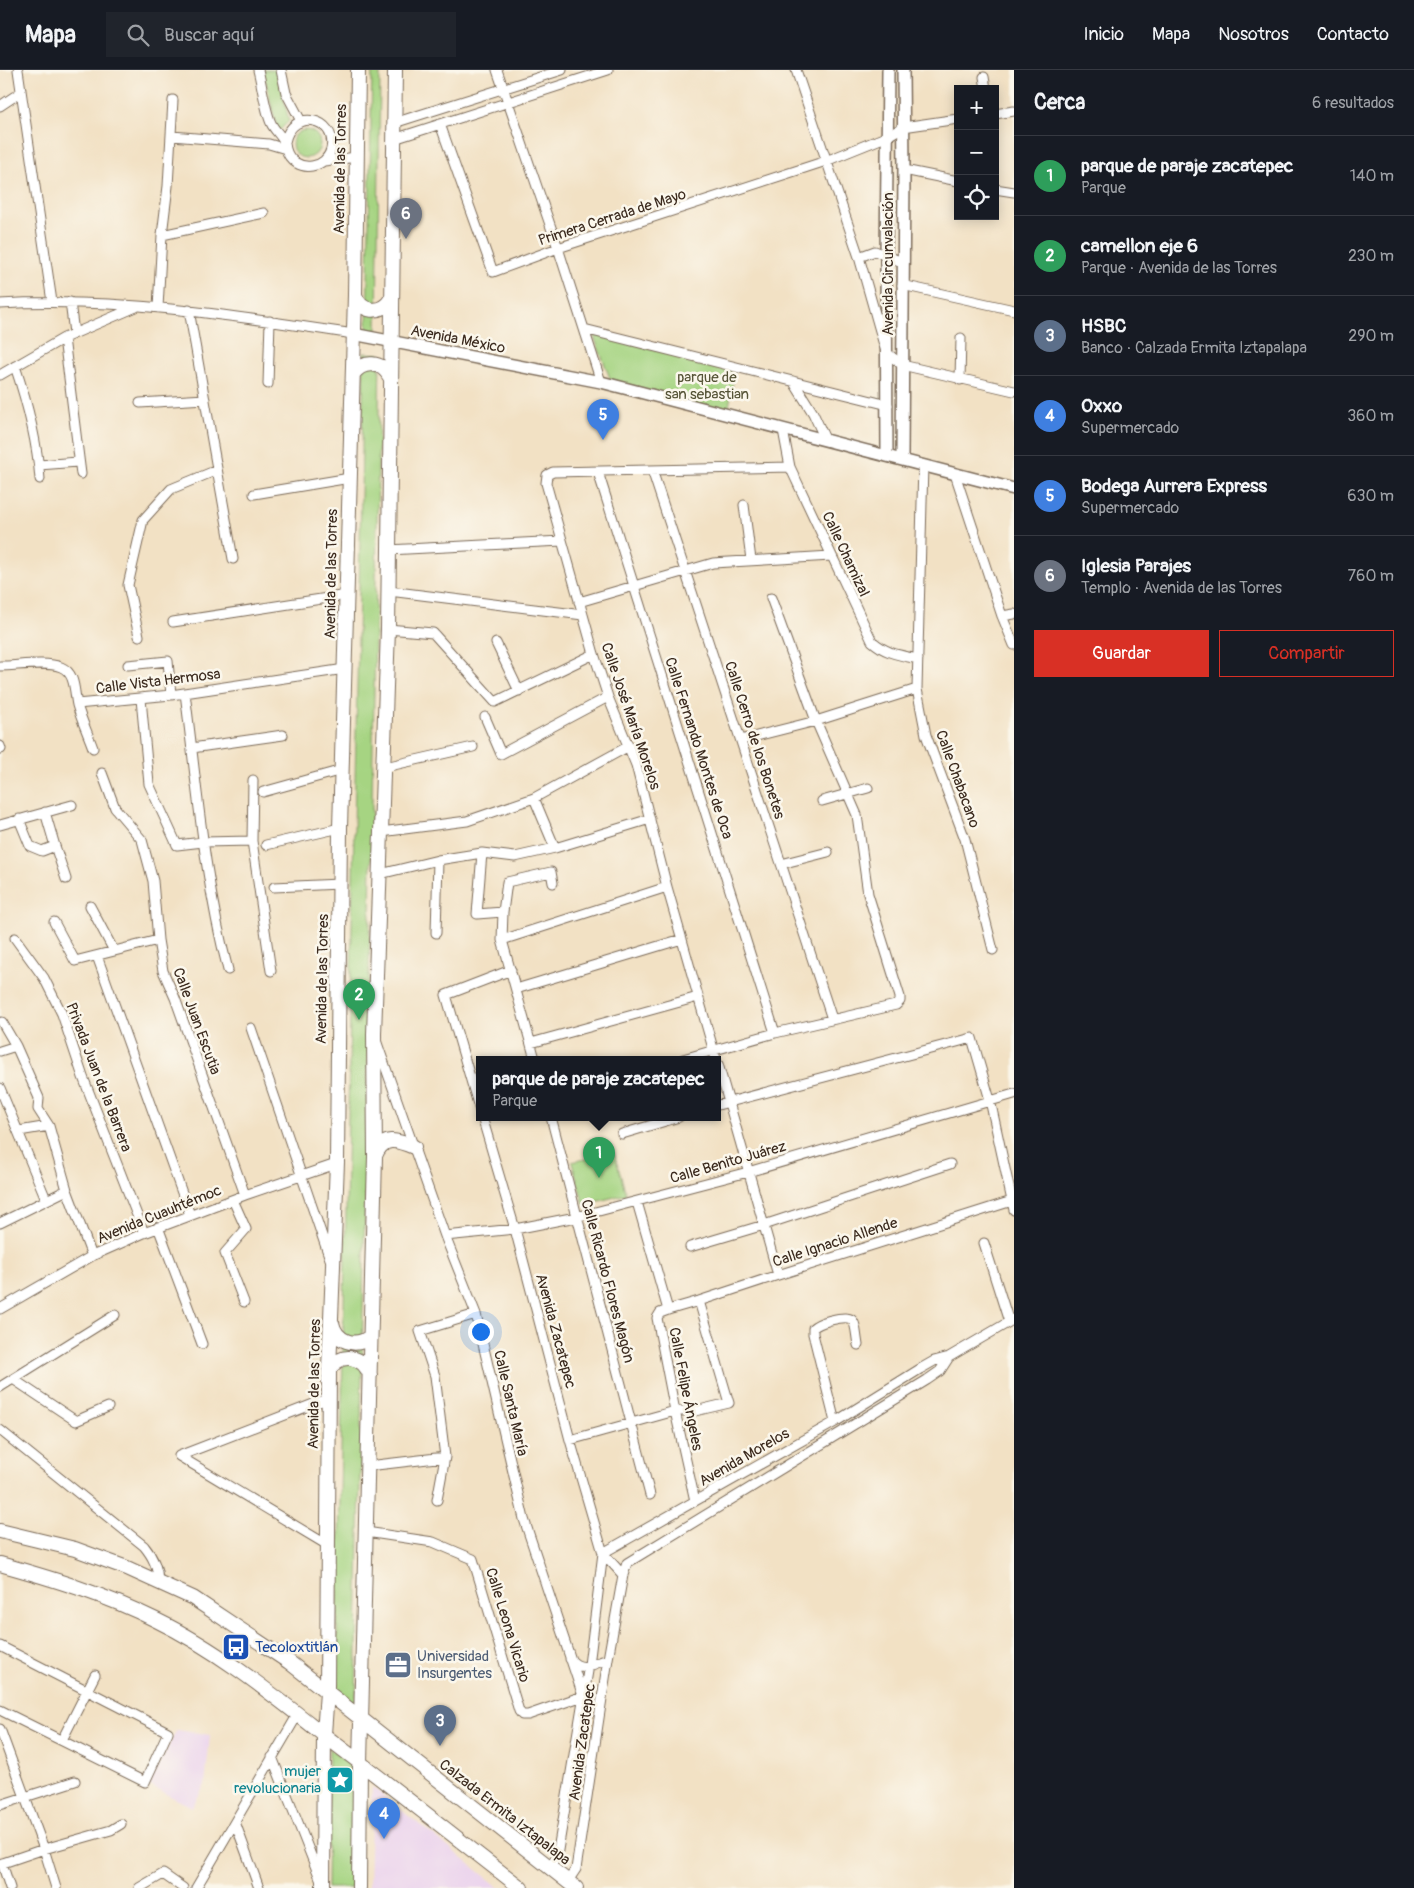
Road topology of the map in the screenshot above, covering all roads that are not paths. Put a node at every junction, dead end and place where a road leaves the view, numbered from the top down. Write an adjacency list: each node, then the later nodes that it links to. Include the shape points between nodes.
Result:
1 (18, 70): 15 (street)
2 (258, 70): 29 (street, via 271,123)
3 (281, 70): 21 (street, via 286,93)
4 (358, 70): 30 (main road, Avenida de las Torres)
5 (395, 70): 23 (main road)
6 (497, 70): 14 (street)
7 (562, 70): 14 (street)
8 (608, 70): 17 (street)
9 (796, 70): 31 (street)
10 (888, 70): 27 (street, Avenida Circunvalación)
11 (903, 70): 25 (street, Avenida Circunvalación)
12 (984, 77): 13 (street)
13 (985, 85)
14 (503, 90): 17 (street); 23 (street)
15 (21, 92): 18 (street); 46 (street)
16 (173, 100): 26 (street)
17 (508, 104): 24 (street); 39 (street)
18 (0, 106)
19 (1014, 111): 20 (street)
20 (999, 113)
21 (301, 121): 29 (street, via 290,129); 32 (street, via 315,121 326,129 332,142)
22 (954, 121): 25 (street)
23 (394, 123): 28 (main road)
24 (440, 124): 28 (street); 39 (street, Primera Cerrada de Mayo, via 493,272)
25 (903, 127): 27 (street, Primera Cerrada de Mayo); 33 (street, Avenida Circunvalación)
26 (172, 136): 29 (street); 38 (street)
27 (888, 136): 31 (street, Primera Cerrada de Mayo); 41 (street, Avenida Circunvalación)
28 (394, 139): 45 (main road)
29 (285, 146): 32 (street, via 290,158 299,165 314,166)
30 (357, 157): 32 (street); 44 (main road, Avenida de las Torres)
31 (826, 160): 39 (street, Primera Cerrada de Mayo); 40 (street)
32 (324, 161)
33 (904, 170): 34 (street); 42 (street, Avenida Circunvalación)
34 (954, 180)
35 (999, 190): 36 (street)
36 (1014, 192)
37 (264, 213): 38 (street)
38 (162, 235): 50 (street)
39 (558, 248): 54 (street)
40 (859, 257): 41 (street, via 875,251); 60 (street)
41 (886, 257): 42 (street); 60 (street, Avenida Circunvalación)
42 (902, 262): 43 (street, Avenida Circunvalación)
43 (902, 285): 52 (street); 61 (street, Avenida Circunvalación)
44 (355, 295): 45 (main road, via 363,307 372,310 381,309); 56 (main road, Avenida de las Torres)
45 (391, 299): 59 (main road)
46 (52, 302): 47 (street, Avenida México); 48 (street, Avenida México)
47 (70, 302): 49 (street, Avenida México); 55 (street)
48 (0, 304)
49 (138, 306): 50 (street, Avenida México); 55 (street)
50 (158, 308): 51 (street, Avenida México)
51 (189, 310): 53 (street, Avenida México); 71 (street)
52 (1014, 310)
53 (270, 321): 56 (street, Avenida México); 69 (street)
54 (584, 329): 67 (street); 68 (street)
55 (74, 334): 57 (street)
56 (353, 334): 59 (street, Avenida México); 63 (main road, Avenida de las Torres)
57 (64, 338): 62 (street); 78 (street)
58 (962, 338): 66 (street)
59 (390, 341): 65 (main road); 68 (street, Avenida México)
60 (886, 352): 61 (street); 73 (street, Avenida Circunvalación)
61 (902, 365): 66 (street); 77 (street, Avenida Circunvalación)
62 (15, 366): 64 (street); 79 (street)
63 (353, 374): 65 (main road, via 359,367 374,364 382,367); 87 (main road, Avenida de las Torres)
64 (0, 375)
65 (390, 378): 93 (main road)
66 (960, 380): 70 (street)
67 (793, 381): 73 (street); 75 (street)
68 (601, 382): 74 (street, Avenida México)
69 (268, 384)
70 (1014, 391)
71 (205, 399): 72 (street); 82 (street)
72 (140, 403)
73 (888, 405): 76 (street, Avenida Circunvalación)
74 (783, 430): 75 (street, Avenida México); 81 (street, Calle Chamizal)
75 (825, 439): 76 (street, Avenida México)
76 (887, 455): 77 (street, Avenida México)
77 (902, 459): 80 (street, Avenida México)
78 (78, 462): 79 (street); 85 (street)
79 (39, 465): 88 (street)
80 (923, 466): 86 (street, Avenida México); 112 (street, Calle Chabacano)
81 (790, 467): 83 (street); 94 (street, Calle Chamizal)
82 (217, 470): 95 (street); 108 (street, via 171,489 143,520 128,585)
83 (652, 470): 84 (street); 97 (street, Calle Cerro de los Bonetes)
84 (598, 472): 92 (street, Calle José María Morelos, via 553,472 547,476 546,483); 98 (street, Calle Fernando Montes de Oca)
85 (81, 474)
86 (955, 474): 89 (street, Avenida México); 105 (street)
87 (350, 478): 90 (street); 100 (main road, Avenida de las Torres)
88 (40, 479)
89 (1014, 489)
90 (254, 494)
91 (744, 505): 96 (street)
92 (562, 540): 93 (street); 102 (street, Calle José María Morelos)
93 (388, 550): 99 (main road)
94 (831, 556): 96 (street); 112 (street, Calle Chamizal, via 872,641 889,653)
95 (233, 559)
96 (751, 560): 97 (street, via 713,563)
97 (685, 570): 98 (street); 126 (street, Calle Cerro de los Bonetes)
98 (634, 586): 102 (street); 181 (street, Calle Fernando Montes de Oca)
99 (389, 591): 104 (street); 107 (main road)
100 (348, 595): 106 (street); 115 (main road, Avenida de las Torres)
101 (771, 598): 124 (street)
102 (579, 602): 104 (street, Calle José María Morelos)
103 (1014, 614): 105 (street)
104 (583, 615): 111 (street, Calle José María Morelos)
105 (1002, 616): 110 (street)
106 (173, 622)
107 (388, 629): 117 (street, via 433,633 495,702); 131 (main road)
108 (139, 636)
109 (496, 642): 117 (street)
110 (1014, 645)
111 (594, 654): 117 (street); 120 (street, Calle José María Morelos)
112 (918, 659): 116 (street, Calle Chabacano)
113 (128, 665): 119 (street, via 168,661)
114 (0, 666): 122 (street, Calle Vista Hermosa, via 50,664 63,668 69,673)
115 (345, 669): 118 (street, Calle Vista Hermosa); 132 (main road, Avenida de las Torres)
116 (917, 689): 124 (street); 170 (street, Calle Chabacano, via 926,736 965,839)
117 (520, 691)
118 (185, 694): 119 (street, Calle Vista Hermosa); 130 (street)
119 (171, 695): 121 (street, Calle Vista Hermosa)
120 (608, 697): 123 (street, via 501,754); 127 (street, Calle José María Morelos)
121 (141, 699): 122 (street, Calle Vista Hermosa); 148 (street, via 149,784 176,845)
122 (77, 704): 129 (street)
123 (485, 717)
124 (816, 721): 126 (street); 137 (street)
125 (283, 735): 130 (street)
126 (740, 740): 155 (street, Calle Cerro de los Bonetes)
127 (629, 746): 138 (street); 143 (street, Calle José María Morelos)
128 (473, 747): 131 (street)
129 (93, 748)
130 (192, 748): 148 (street)
131 (384, 767): 146 (main road)
132 (342, 770): 136 (street); 145 (main road, Avenida de las Torres)
133 (102, 773): 168 (street, Calle Juan Escutia, via 115,808 142,840 153,881)
134 (252, 780): 147 (street)
135 (868, 788): 137 (street)
136 (263, 792)
137 (849, 794): 139 (street); 178 (street, via 857,815 868,894 900,1001 896,1005)
138 (534, 798): 146 (street, via 467,821); 151 (street)
139 (822, 801)
140 (72, 806): 141 (street)
141 (45, 812): 142 (street); 150 (street)
142 (19, 819): 144 (street); 150 (street, via 30,846 42,851)
143 (650, 819): 151 (street); 161 (street, Calle José María Morelos)
144 (0, 825)
145 (340, 828): 149 (street); 159 (main road, Avenida de las Torres)
146 (382, 832): 156 (main road)
147 (252, 841): 148 (street); 175 (street)
148 (203, 842): 173 (street, via 216,925)
149 (266, 845)
150 (55, 846): 157 (street)
151 (555, 848): 153 (street, via 515,857)
152 (828, 852): 155 (street)
153 (482, 853): 154 (street); 163 (street, via 477,914)
154 (438, 860): 156 (street); 165 (street)
155 (781, 864): 178 (street, Calle Cerro de los Bonetes)
156 (380, 874): 182 (main road)
157 (66, 879)
158 (553, 883): 163 (street, via 551,872 507,882)
159 (340, 884): 160 (street); 203 (main road, Avenida de las Torres)
160 (274, 887)
161 (667, 887): 167 (street, Calle José María Morelos); 169 (street)
162 (90, 906): 171 (street)
163 (502, 912): 169 (street)
164 (54, 922): 172 (street, via 75,961)
165 (436, 933)
166 (15, 938): 219 (street, Privada Juan de la Barrera, via 44,978 62,1014)
167 (682, 939): 176 (street); 177 (street, Calle José María Morelos)
168 (158, 940): 171 (street); 208 (street, Calle Juan Escutia, via 163,971)
169 (502, 940): 174 (street)
170 (993, 950)
171 (114, 951): 172 (street)
172 (97, 956): 213 (street)
173 (228, 970)
174 (511, 970): 176 (street); 191 (street, via 446,995)
175 (271, 971)
176 (516, 989): 183 (street)
177 (698, 997): 183 (street); 186 (street, Calle José María Morelos)
178 (832, 1019): 181 (street)
179 (2, 1022): 184 (street)
180 (252, 1028): 206 (street)
181 (775, 1033): 186 (street)
182 (374, 1034): 201 (street, Calle Santa María); 202 (main road)
183 (531, 1043): 187 (street)
184 (16, 1046): 185 (street); 198 (street, via 39,1098 38,1109)
185 (0, 1051)
186 (715, 1055)
187 (534, 1056)
188 (721, 1075): 193 (street)
189 (0, 1088): 199 (street)
190 (1014, 1094): 192 (street, Calle Benito Juárez)
191 (476, 1097)
192 (990, 1100): 193 (street, via 972,1038); 205 (street, Calle Benito Juárez); 212 (street)
193 (728, 1102): 194 (street); 205 (street)
194 (721, 1104)
195 (483, 1121): 218 (street, Avenida Zacatepec)
196 (551, 1121): 214 (street, Calle Ricardo Flores Magón)
197 (666, 1121): 200 (street)
198 (49, 1126): 199 (street); 207 (street)
199 (19, 1131): 209 (street)
200 (622, 1134)
201 (414, 1147): 202 (main road, via 393,1140 383,1144); 220 (street, Calle Santa María)
202 (375, 1156): 234 (main road)
203 (336, 1164): 206 (street, Avenida Cuauhtémoc); 224 (main road, Avenida de las Torres)
204 (950, 1164): 216 (street)
205 (748, 1172): 211 (street, Calle Benito Juárez); 216 (street)
206 (301, 1176): 208 (street, Avenida Cuauhtémoc); 224 (street)
207 (67, 1190): 209 (street); 223 (street)
208 (245, 1195): 210 (street, Avenida Cuauhtémoc)
209 (46, 1199): 215 (street)
210 (233, 1200): 213 (street, Avenida Cuauhtémoc); 226 (street, via 246,1230 225,1253)
211 (636, 1202): 214 (street, Calle Benito Juárez); 229 (street, Calle Felipe Ángeles)
212 (1013, 1205): 225 (street, Calle Ignacio Allende)
213 (190, 1216): 217 (street, Avenida Cuauhtémoc)
214 (576, 1217): 218 (street, Calle Benito Juárez); 248 (street, Calle Ricardo Flores Magón)
215 (0, 1223)
216 (764, 1225): 222 (street); 225 (street)
217 (158, 1227): 219 (street, Avenida Cuauhtémoc); 235 (street)
218 (515, 1229): 220 (street, Calle Benito Juárez); 250 (street, Avenida Zacatepec)
219 (144, 1233): 223 (street, Avenida Cuauhtémoc)
220 (446, 1236): 230 (street, Calle Santa María)
221 (984, 1244): 232 (street)
222 (690, 1247)
223 (92, 1256): 228 (street, Avenida Cuauhtémoc)
224 (332, 1264): 233 (main road, Avenida de las Torres)
225 (778, 1275): 227 (street, Calle Ignacio Allende)
226 (244, 1302)
227 (699, 1302): 229 (street, Calle Ignacio Allende); 246 (street, via 729,1403 694,1411)
228 (0, 1309)
229 (668, 1310): 246 (street, Calle Felipe Ángeles, via 660,1313 658,1318)
230 (476, 1314): 251 (street, via 420,1331 435,1376); 264 (street, Calle Santa María, via 524,1519)
231 (115, 1315): 240 (street)
232 (1011, 1320): 237 (street, Avenida Morelos)
233 (331, 1322): 234 (main road, via 338,1336 346,1342 362,1342); 238 (main road, Avenida de las Torres)
234 (370, 1337): 239 (main road)
235 (202, 1344)
236 (858, 1345): 247 (street, via 854,1323 846,1316 817,1324 814,1328)
237 (949, 1357): 241 (street, Avenida Morelos, via 934,1361); 243 (street, Avenida Morelos, via 940,1371)
238 (329, 1370): 239 (main road, via 336,1362 350,1357 365,1365); 244 (main road, Avenida de las Torres)
239 (370, 1375): 252 (main road)
240 (13, 1379): 242 (street); 245 (street, via 76,1421)
241 (897, 1382): 243 (street); 247 (street, Avenida Morelos)
242 (0, 1387)
243 (904, 1394): 261 (street, Avenida Morelos, via 627,1563)
244 (329, 1398): 258 (main road, Avenida de las Torres); 258 (street, via 179,1456)
245 (108, 1407)
246 (675, 1411): 248 (street); 255 (street, Calle Felipe Ángeles)
247 (835, 1422): 255 (street, Avenida Morelos)
248 (631, 1424): 250 (street); 253 (street, Calle Ricardo Flores Magón)
249 (0, 1430): 262 (street, via 144,1546 158,1570)
250 (570, 1440): 259 (street, Avenida Zacatepec)
251 (445, 1457): 252 (street); 254 (street)
252 (368, 1466): 257 (main road)
253 (650, 1495)
254 (437, 1500)
255 (695, 1501): 259 (street, Avenida Morelos)
256 (0, 1531): 262 (main road, Calzada Ermita Iztapalapa, via 75,1549)
257 (366, 1532): 270 (street, Calle Leona Vicario, via 433,1542 473,1559 522,1715); 273 (main road)
258 (329, 1546): 269 (main road, Avenida de las Torres)
259 (603, 1553): 261 (street, Avenida Zacatepec); 266 (street, Avenida Zacatepec)
260 (0, 1564): 272 (main road, via 63,1582 158,1620 242,1672)
261 (623, 1575): 265 (street, Avenida Zacatepec)
262 (158, 1581): 269 (main road, Calzada Ermita Iztapalapa, via 227,1619)
263 (0, 1646): 268 (street)
264 (569, 1658): 266 (street, via 580,1667); 270 (street, Calle Santa María)
265 (608, 1659): 266 (street); 287 (street, Avenida Zacatepec)
266 (589, 1665): 270 (street, Avenida Zacatepec)
267 (95, 1676): 268 (street)
268 (87, 1690): 276 (street); 276 (street, via 168,1732 145,1782)
269 (327, 1692): 273 (main road, Calzada Ermita Iztapalapa); 275 (main road, Avenida de las Torres)
270 (583, 1696): 286 (street, Avenida Zacatepec, via 557,1856)
271 (0, 1710): 276 (street)
272 (298, 1714): 275 (main road); 277 (street)
273 (362, 1721): 278 (main road); 286 (main road, Calzada Ermita Iztapalapa)
274 (0, 1729): 280 (street)
275 (324, 1734): 278 (main road); 288 (main road, Avenida de las Torres)
276 (62, 1740)
277 (272, 1757): 282 (street); 288 (street)
278 (360, 1762): 295 (main road); 296 (main road)
279 (75, 1781): 280 (street)
280 (26, 1798): 281 (street); 284 (street)
281 (0, 1805)
282 (235, 1822): 293 (street); 294 (street)
283 (122, 1824): 284 (street)
284 (44, 1849): 285 (street); 290 (street)
285 (1, 1863): 289 (street)
286 (549, 1867): 287 (main road, Calzada Ermita Iztapalapa)
287 (572, 1885)
288 (323, 1887)
289 (10, 1888)
290 (56, 1888)
291 (139, 1888): 292 (street, via 163,1874)
292 (183, 1888)
293 (196, 1888)
294 (259, 1888)
295 (359, 1888)
296 (521, 1888)

